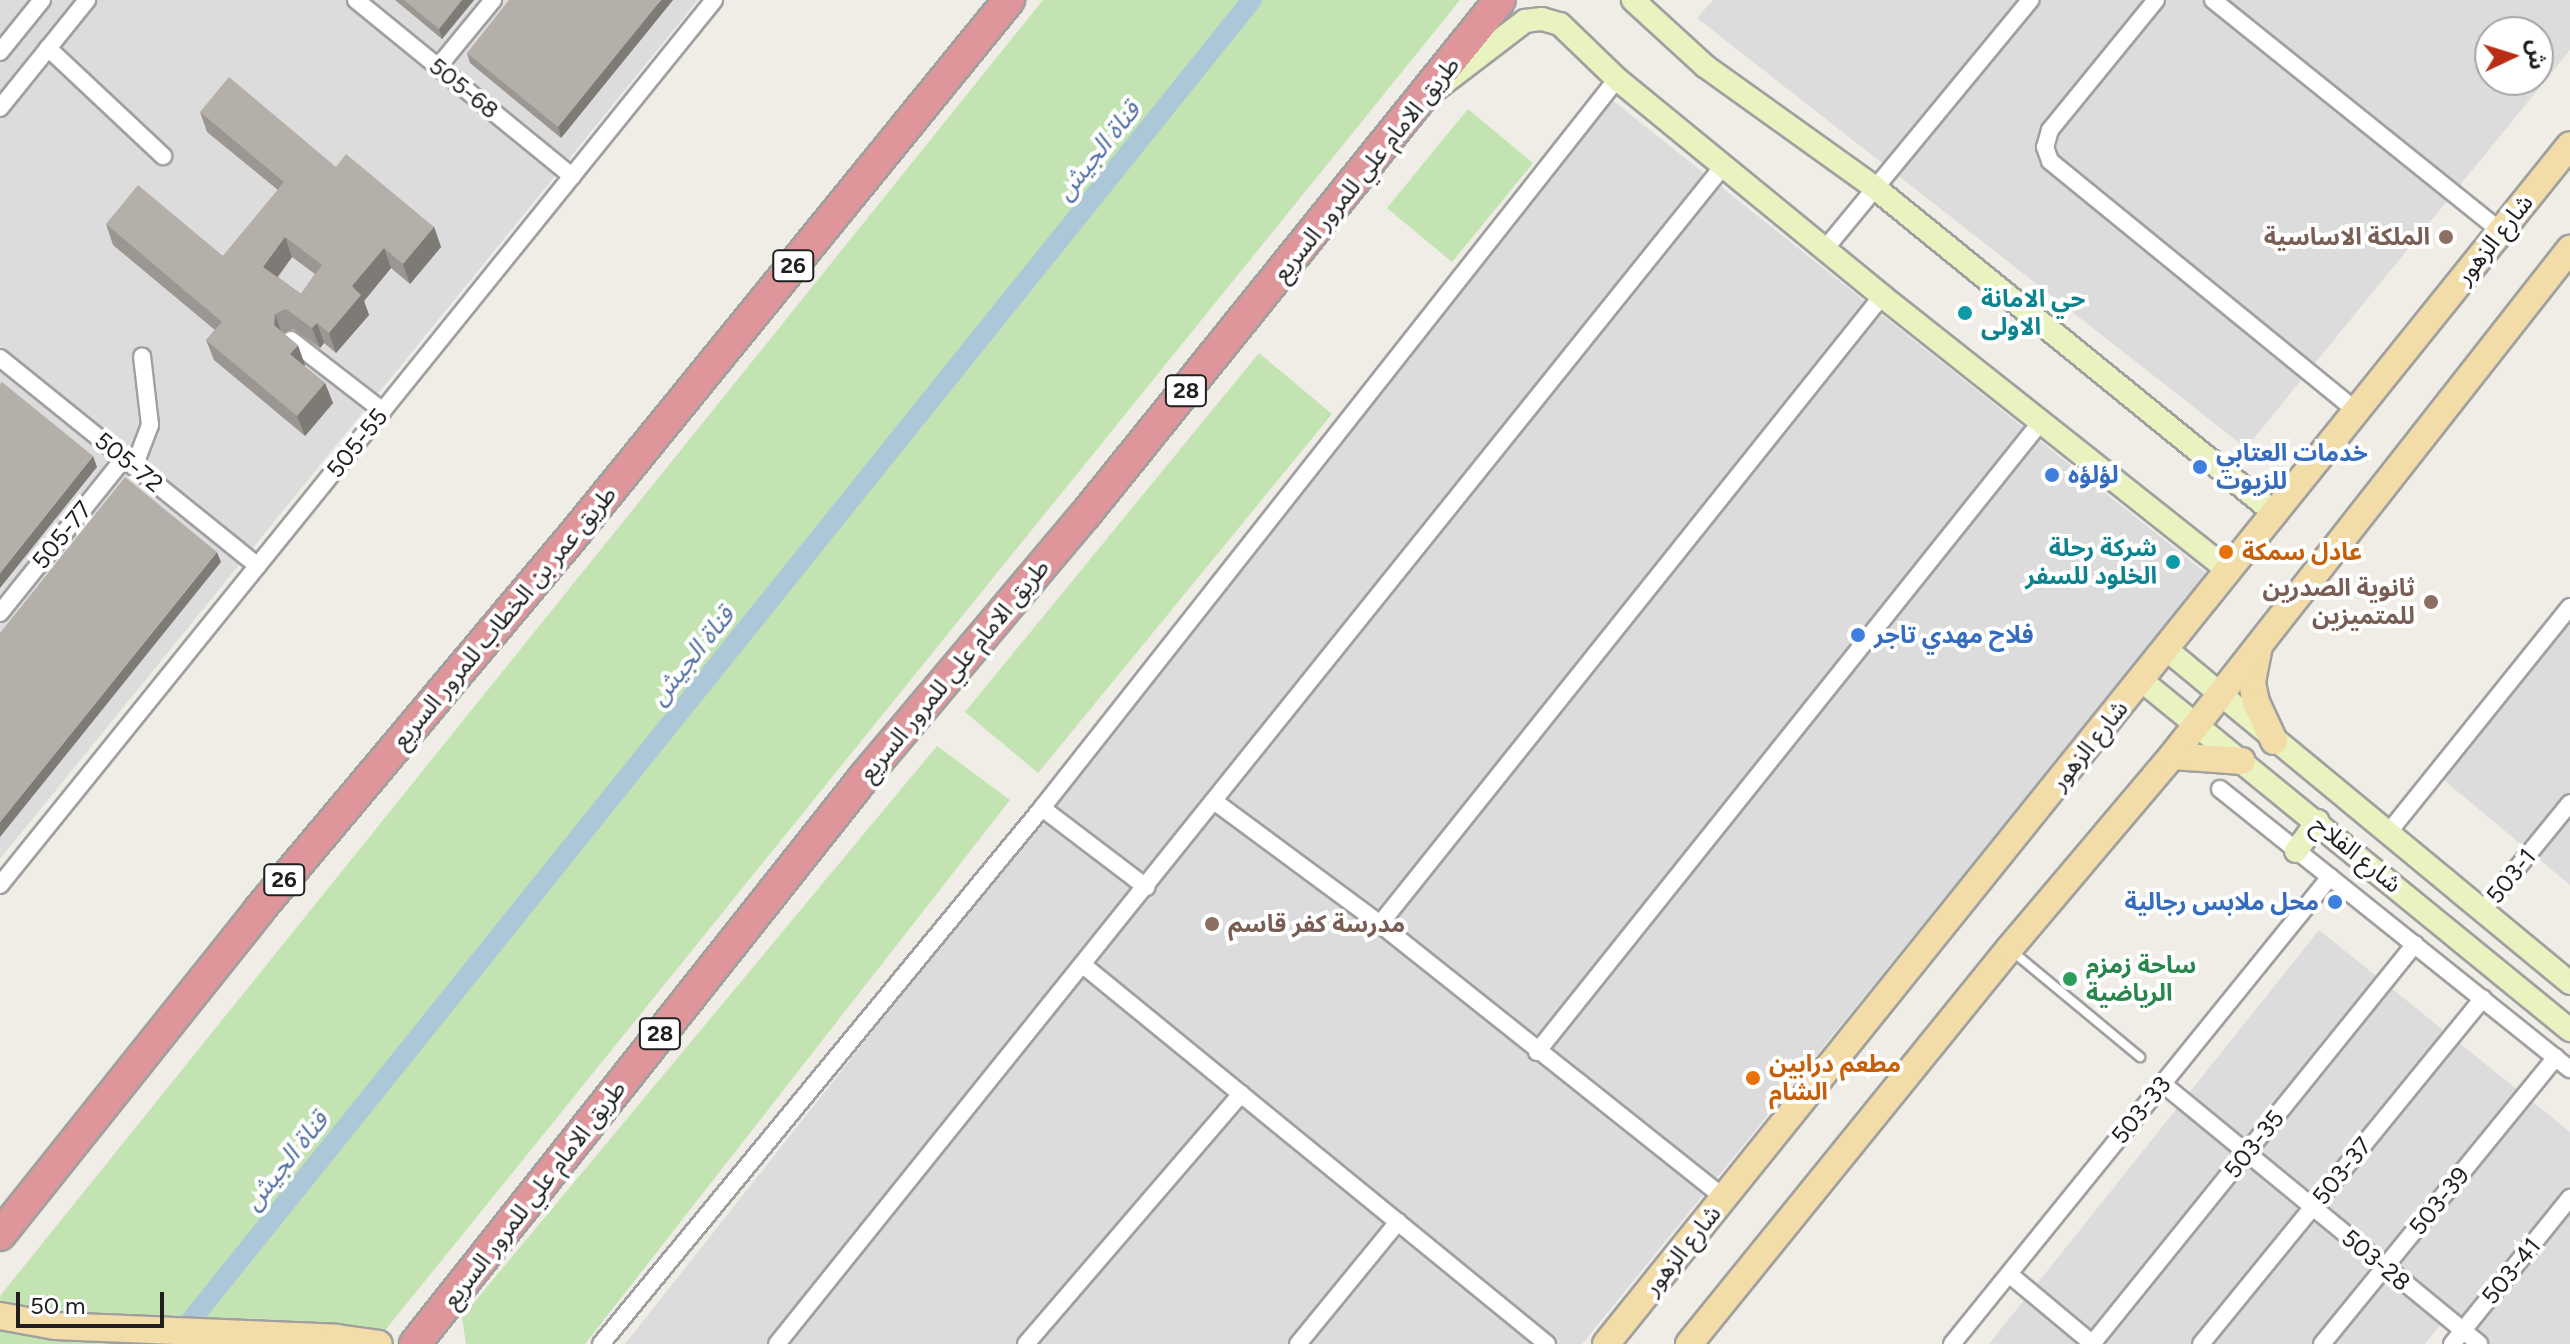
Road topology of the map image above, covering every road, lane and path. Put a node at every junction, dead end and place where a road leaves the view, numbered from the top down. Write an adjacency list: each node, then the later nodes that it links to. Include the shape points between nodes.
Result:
1 (42, 0): 13 (street)
2 (87, 0): 12 (street)
3 (356, 0): 14 (street, 505-68)
4 (493, 0): 14 (street)
5 (714, 0): 21 (street, 505-55)
6 (1009, 0): 76 (highway, طريق عمر بن الخطاب للمرور السريع / 26, via 577,531 259,910)
7 (1500, 0): 16 (highway, طريق الامام علي للمرور السريع / 28)
8 (1633, 0): 22 (street, via 1705,66)
9 (2030, 0): 22 (street)
10 (2156, 0): 31 (street, via 2050,130 2045,147 2050,161)
11 (2213, 0): 23 (street)
12 (48, 48): 17 (street); 19 (street)
13 (0, 52)
14 (438, 67): 21 (street, 505-68)
15 (1617, 79): 16 (street, via 1560,24 1542,19 1525,21 1503,35); 20 (street); 50 (street)
16 (1425, 97): 82 (highway, طريق الامام علي للمرور السريع / 28, via 865,776)
17 (0, 108)
18 (2570, 145): 23 (main road, شارع الزهور)
19 (163, 156)
20 (1724, 165): 24 (street); 48 (street)
21 (572, 176): 30 (street, 505-55)
22 (1874, 187): 24 (street); 34 (street)
23 (2500, 231): 31 (main road, شارع الزهور)
24 (1825, 249): 26 (street)
25 (2570, 249): 39 (main road)
26 (1882, 296): 32 (street); 58 (street)
27 (291, 340): 30 (street)
28 (142, 356): 33 (street, 505-77, via 150,425)
29 (1, 362): 33 (street, 505-72)
30 (383, 411): 35 (street, 505-55)
31 (2358, 412): 34 (main road, شارع الزهور)
32 (2039, 424): 36 (street); 65 (street)
33 (129, 462): 35 (street, 505-72); 38 (street, 505-77)
34 (2276, 514): 36 (main road, شارع الزهور)
35 (258, 566): 55 (street, 505-55)
36 (2229, 571): 40 (main road, شارع الزهور)
37 (2570, 607): 52 (street)
38 (0, 613)
39 (2261, 640): 42 (main road); 44 (main road, via 2252,683)
40 (2166, 649): 41 (main road, شارع الزهور); 42 (street, شارع الفلاح)
41 (2141, 680): 43 (street, شارع الفلاح); 72 (main road, شارع الزهور)
42 (2217, 695): 43 (main road); 44 (street, شارع الفلاح)
43 (2195, 723): 45 (main road); 46 (street, شارع الفلاح)
44 (2274, 741): 52 (street, شارع الفلاح)
45 (2172, 756): 46 (main road); 60 (main road)
46 (2242, 761): 51 (street, شارع الفلاح)
47 (2220, 789): 53 (street)
48 (1214, 801): 56 (street); 58 (street)
49 (2570, 803): 57 (street, 503-1)
50 (1042, 808): 56 (street); 83 (street)
51 (2318, 821): 53 (street); 64 (street, شارع الفلاح)
52 (2388, 833): 57 (street, شارع الفلاح)
53 (2296, 851): 54 (street)
54 (2330, 877): 59 (street); 69 (street, 503-33)
55 (0, 885)
56 (1146, 887): 61 (street)
57 (2482, 911): 62 (street, شارع الفلاح)
58 (1380, 924): 65 (street)
59 (2415, 944): 63 (street); 71 (street, 503-35)
60 (2009, 949): 66 (lane); 89 (main road)
61 (1083, 965): 70 (street); 84 (street)
62 (2570, 983)
63 (2483, 998): 67 (street); 74 (street, 503-37)
64 (2570, 1030)
65 (1537, 1052): 72 (street)
66 (2140, 1057)
67 (2556, 1057): 68 (street); 77 (street, 503-39)
68 (2570, 1069)
69 (2163, 1084): 71 (street, 503-28); 78 (street, 503-33)
70 (1241, 1094): 75 (street); 85 (street)
71 (2247, 1153): 74 (street, 503-28); 91 (street, 503-35)
72 (1724, 1198): 88 (main road, شارع الزهور)
73 (2570, 1198): 80 (street, 503-41)
74 (2313, 1207): 77 (street, 503-28); 92 (street, 503-37)
75 (1398, 1222): 86 (street); 87 (street)
76 (0, 1235)
77 (2385, 1267): 80 (street, 503-28); 93 (street, 503-39)
78 (2009, 1274): 90 (street, 503-33); 91 (street)
79 (0, 1316): 81 (main road, via 55,1326)
80 (2458, 1337): 94 (street, 503-28)
81 (379, 1344)
82 (415, 1344)
83 (601, 1344)
84 (777, 1344)
85 (1026, 1344)
86 (1298, 1344)
87 (1547, 1344)
88 (1606, 1344)
89 (1689, 1344)
90 (1952, 1344)
91 (2092, 1344)
92 (2201, 1344)
93 (2322, 1344)
94 (2479, 1344)

